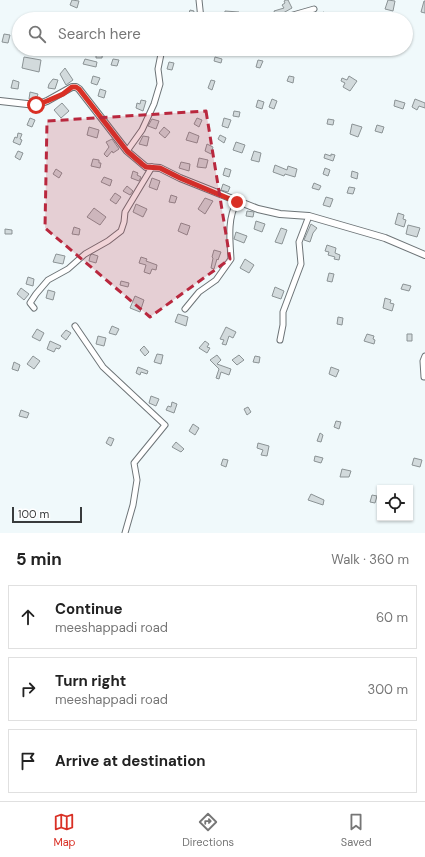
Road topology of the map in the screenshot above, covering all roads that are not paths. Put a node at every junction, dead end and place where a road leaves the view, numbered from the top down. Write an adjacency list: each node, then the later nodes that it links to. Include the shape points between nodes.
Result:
1 (199, 0): 3 (street)
2 (314, 10): 4 (street)
3 (200, 12)
4 (306, 12)
5 (161, 56): 7 (street, via 158,69 160,84 154,104 142,130)
6 (0, 101): 7 (street, via 36,105 76,87)
7 (127, 151): 8 (street, via 146,167)
8 (152, 167): 9 (street, via 160,168); 12 (street, via 125,212 120,231 85,254 68,269 48,280 30,303)
9 (237, 202): 10 (street, via 258,210); 13 (street, via 231,214 231,259 216,280 198,292)
10 (309, 216): 11 (street, via 385,238); 15 (street, via 299,242 301,264 283,312)
11 (425, 255)
12 (34, 308)
13 (184, 309)
14 (75, 326): 18 (street, via 103,367 165,425 134,463 137,480)
15 (280, 340)
16 (425, 356): 17 (street)
17 (424, 377)
18 (125, 533)

